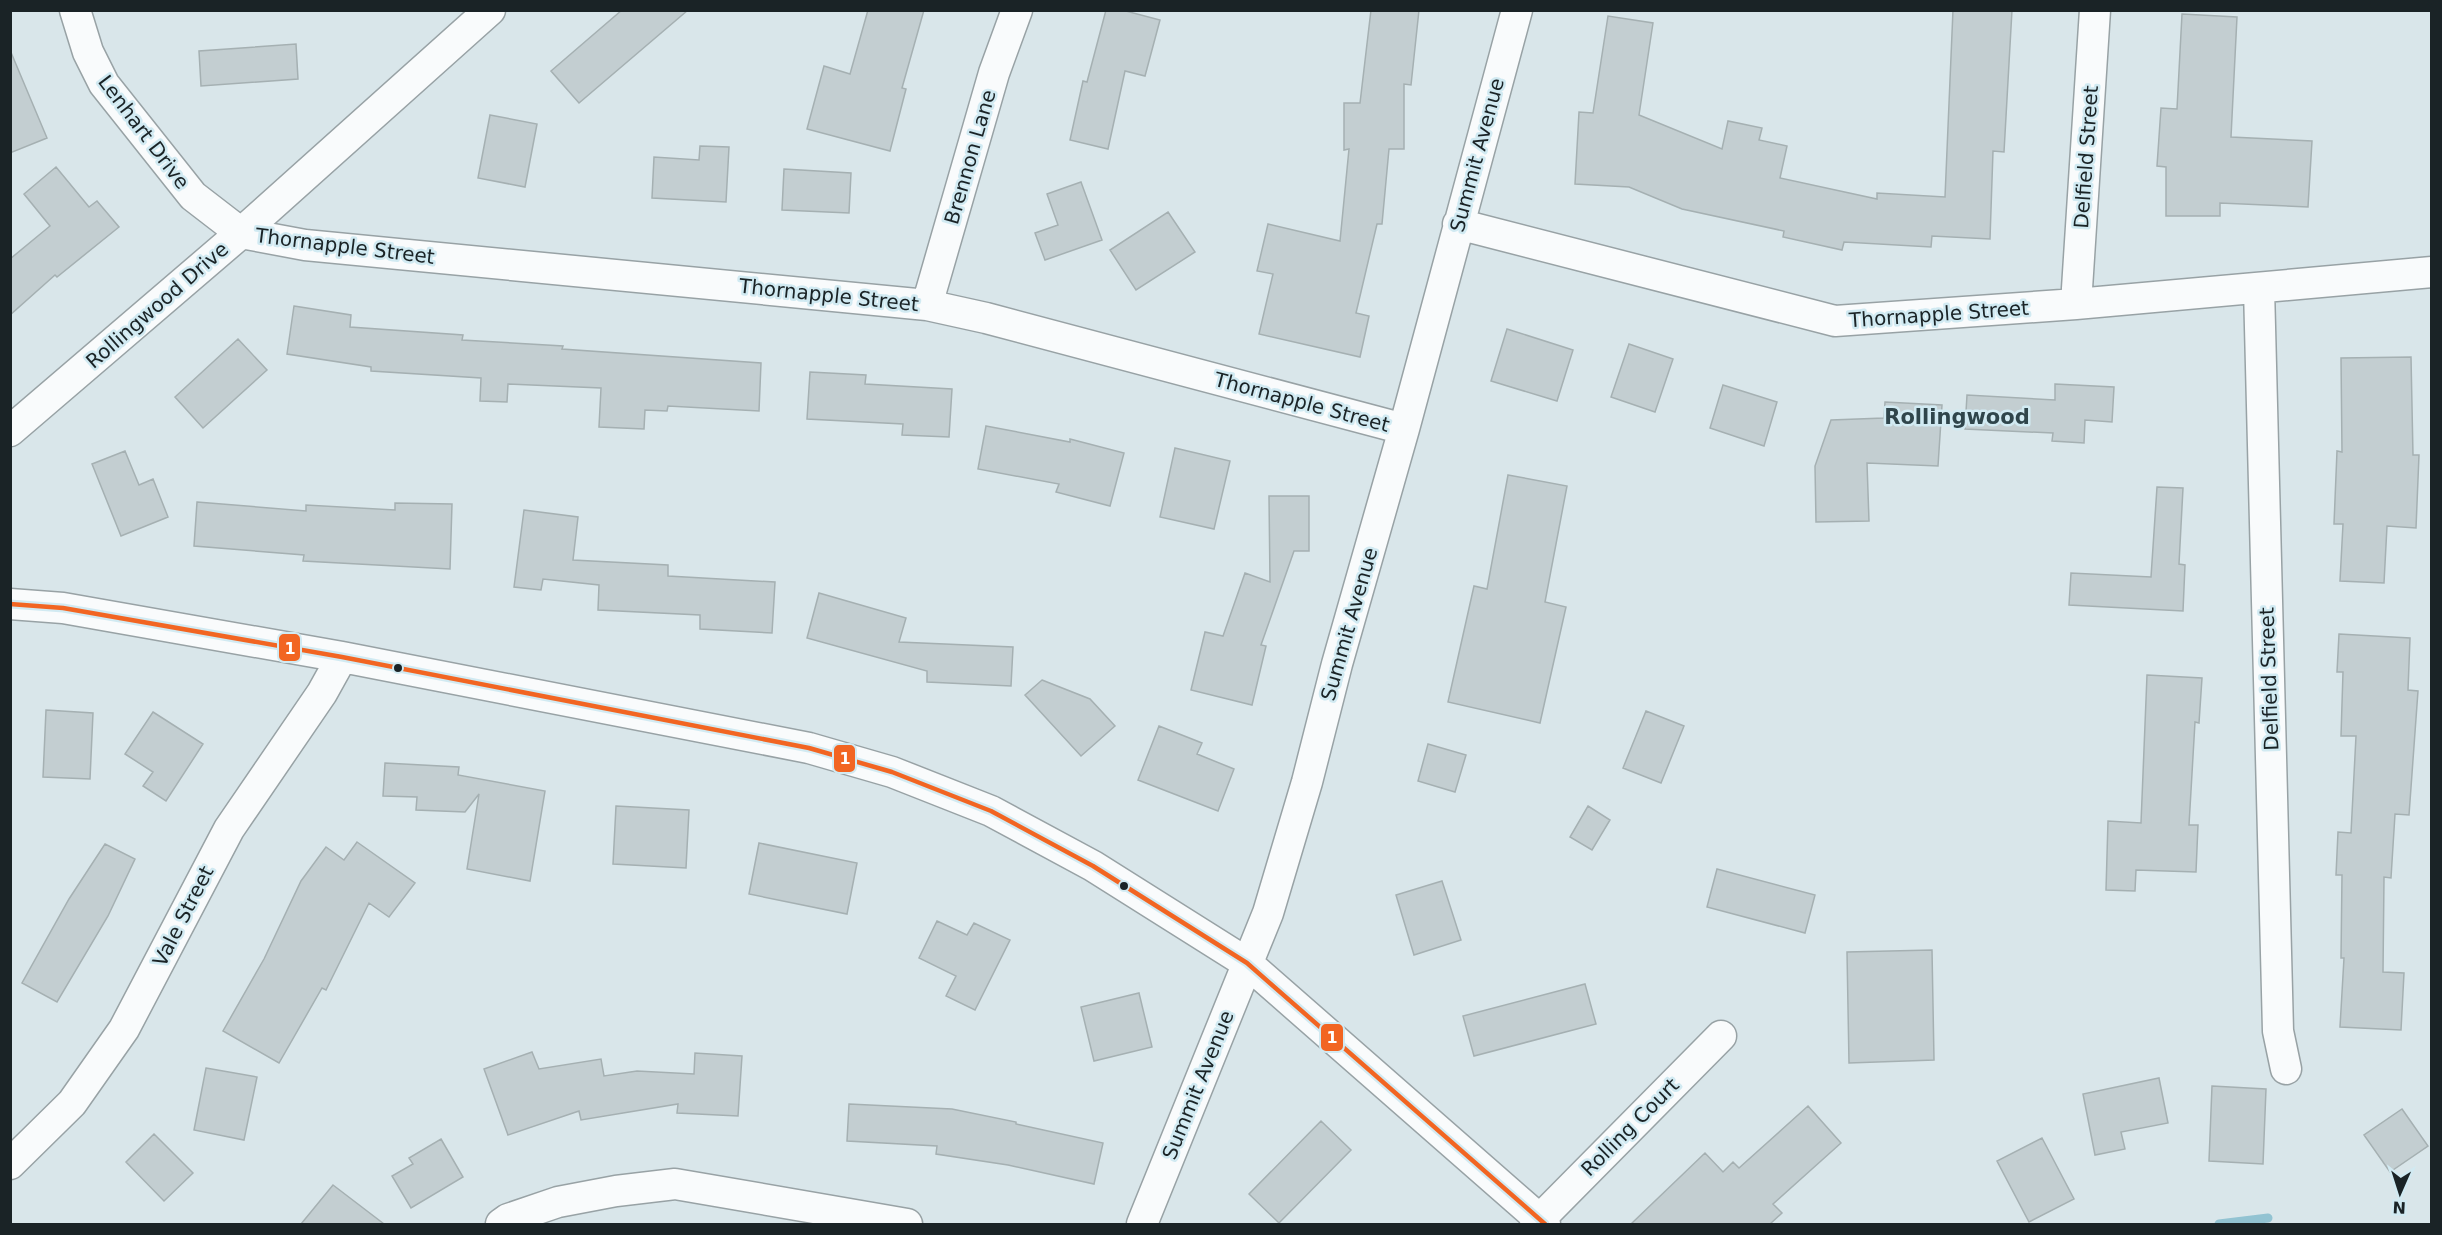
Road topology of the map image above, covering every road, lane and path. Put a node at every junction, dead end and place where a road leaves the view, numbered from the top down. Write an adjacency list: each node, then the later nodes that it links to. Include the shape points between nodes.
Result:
1 (75, 10): 7 (street, Lenhart Drive, via 88,52 104,84 193,196)
2 (490, 10): 7 (street, Rollingwood Drive)
3 (1017, 10): 11 (street, Brennon Lane, via 994,73)
4 (1517, 10): 6 (street, Summit Avenue)
5 (2095, 10): 10 (street, Delfield Street)
6 (1458, 224): 10 (street, Thornapple Street, via 1835,321); 12 (street, Summit Avenue)
7 (241, 233): 11 (street, Thornapple Street, via 305,245); 13 (street, Rollingwood Drive)
8 (2432, 272): 9 (street, Thornapple Street)
9 (2259, 288): 10 (street, Thornapple Street); 18 (street, Delfield Street, via 2278,1031)
10 (2076, 304)
11 (927, 305): 12 (street, Thornapple Street)
12 (1404, 429): 16 (street, Summit Avenue, via 1336,664 1307,782 1268,913)
13 (10, 431)
14 (10, 604): 15 (street, via 63,608)
15 (342, 657): 16 (street, via 809,747 892,771 991,811 1093,866); 19 (street, Vale Street, via 322,693 229,829 124,1029 72,1103)
16 (1247, 963): 20 (street); 23 (street, Summit Avenue)
17 (1721, 1036): 20 (street, Rolling Court)
18 (2286, 1069)
19 (10, 1164)
20 (1540, 1222)
21 (501, 1224): 22 (street, via 558,1202 675,1184)
22 (907, 1224)
23 (1142, 1224)

